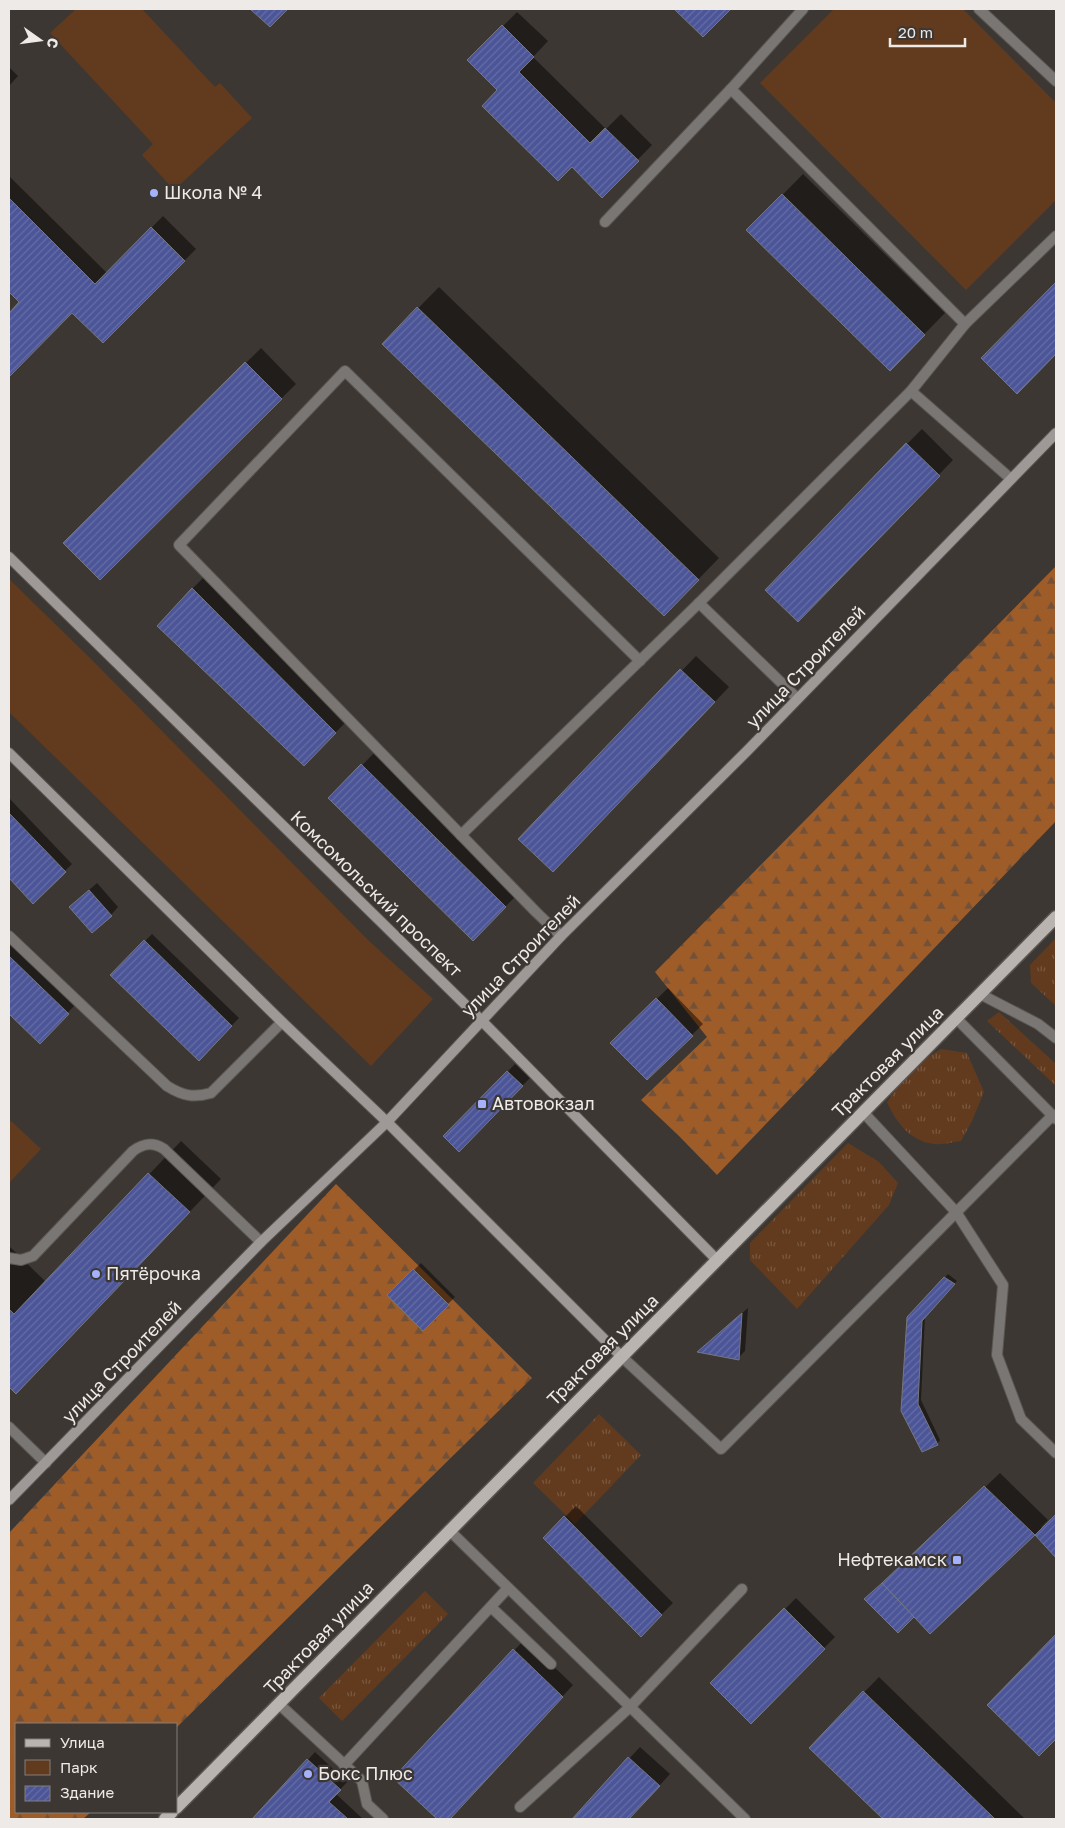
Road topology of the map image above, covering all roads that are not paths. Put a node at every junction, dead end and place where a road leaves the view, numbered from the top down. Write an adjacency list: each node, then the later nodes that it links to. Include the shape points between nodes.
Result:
1 (803, 9): 4 (lane)
2 (979, 9): 3 (lane)
3 (1056, 81)
4 (731, 89): 5 (lane); 7 (lane)
5 (604, 222)
6 (1056, 236): 7 (lane)
7 (964, 324): 8 (lane)
8 (911, 391): 10 (lane); 12 (lane)
9 (1056, 433): 10 (main road, улица Строителей)
10 (1011, 479): 14 (main road, улица Строителей)
11 (9, 557): 22 (main road, Комсомольский проспект)
12 (699, 603): 13 (lane); 14 (lane)
13 (640, 661): 16 (lane); 16 (lane, via 345,371 179,545)
14 (797, 698): 19 (main road, улица Строителей, via 747,752)
15 (9, 753): 23 (main road)
16 (461, 835): 19 (lane)
17 (1056, 917): 20 (main road, Трактовая улица)
18 (9, 936): 23 (lane, via 179,1094 211,1093)
19 (561, 936): 22 (main road, улица Строителей)
20 (980, 994): 21 (main road, Трактовая улица); 24 (lane, via 1038,1024)
21 (956, 1018): 25 (main road, Трактовая улица); 26 (lane)
22 (482, 1020): 27 (main road, улица Строителей); 31 (main road, Комсомольский проспект)
23 (282, 1022): 27 (main road)
24 (1056, 1038)
25 (862, 1112): 28 (lane); 31 (main road, Трактовая улица)
26 (1054, 1117): 28 (lane)
27 (387, 1122): 29 (main road, улица Строителей); 32 (main road)
28 (956, 1212): 32 (lane, via 721,1449); 34 (lane, via 1002,1285 997,1355 1022,1419)
29 (261, 1242): 30 (lane, via 164,1149 151,1144 133,1151 31,1257 21,1260); 35 (main road, улица Строителей)
30 (9, 1258)
31 (717, 1260): 32 (main road, Трактовая улица)
32 (621, 1356): 37 (main road, Трактовая улица)
33 (9, 1427): 35 (lane)
34 (1056, 1453)
35 (46, 1462): 36 (main road, улица Строителей)
36 (9, 1500)
37 (449, 1530): 38 (lane); 42 (main road, Трактовая улица)
38 (508, 1588): 40 (lane); 43 (lane)
39 (742, 1589): 43 (lane)
40 (491, 1607): 41 (lane); 44 (lane)
41 (551, 1664)
42 (279, 1704): 44 (lane); 45 (main road, Трактовая улица)
43 (630, 1707): 46 (lane); 48 (lane)
44 (344, 1765): 47 (lane, via 362,1781 366,1804)
45 (178, 1806)
46 (520, 1807)
47 (383, 1819)
48 (745, 1819)

